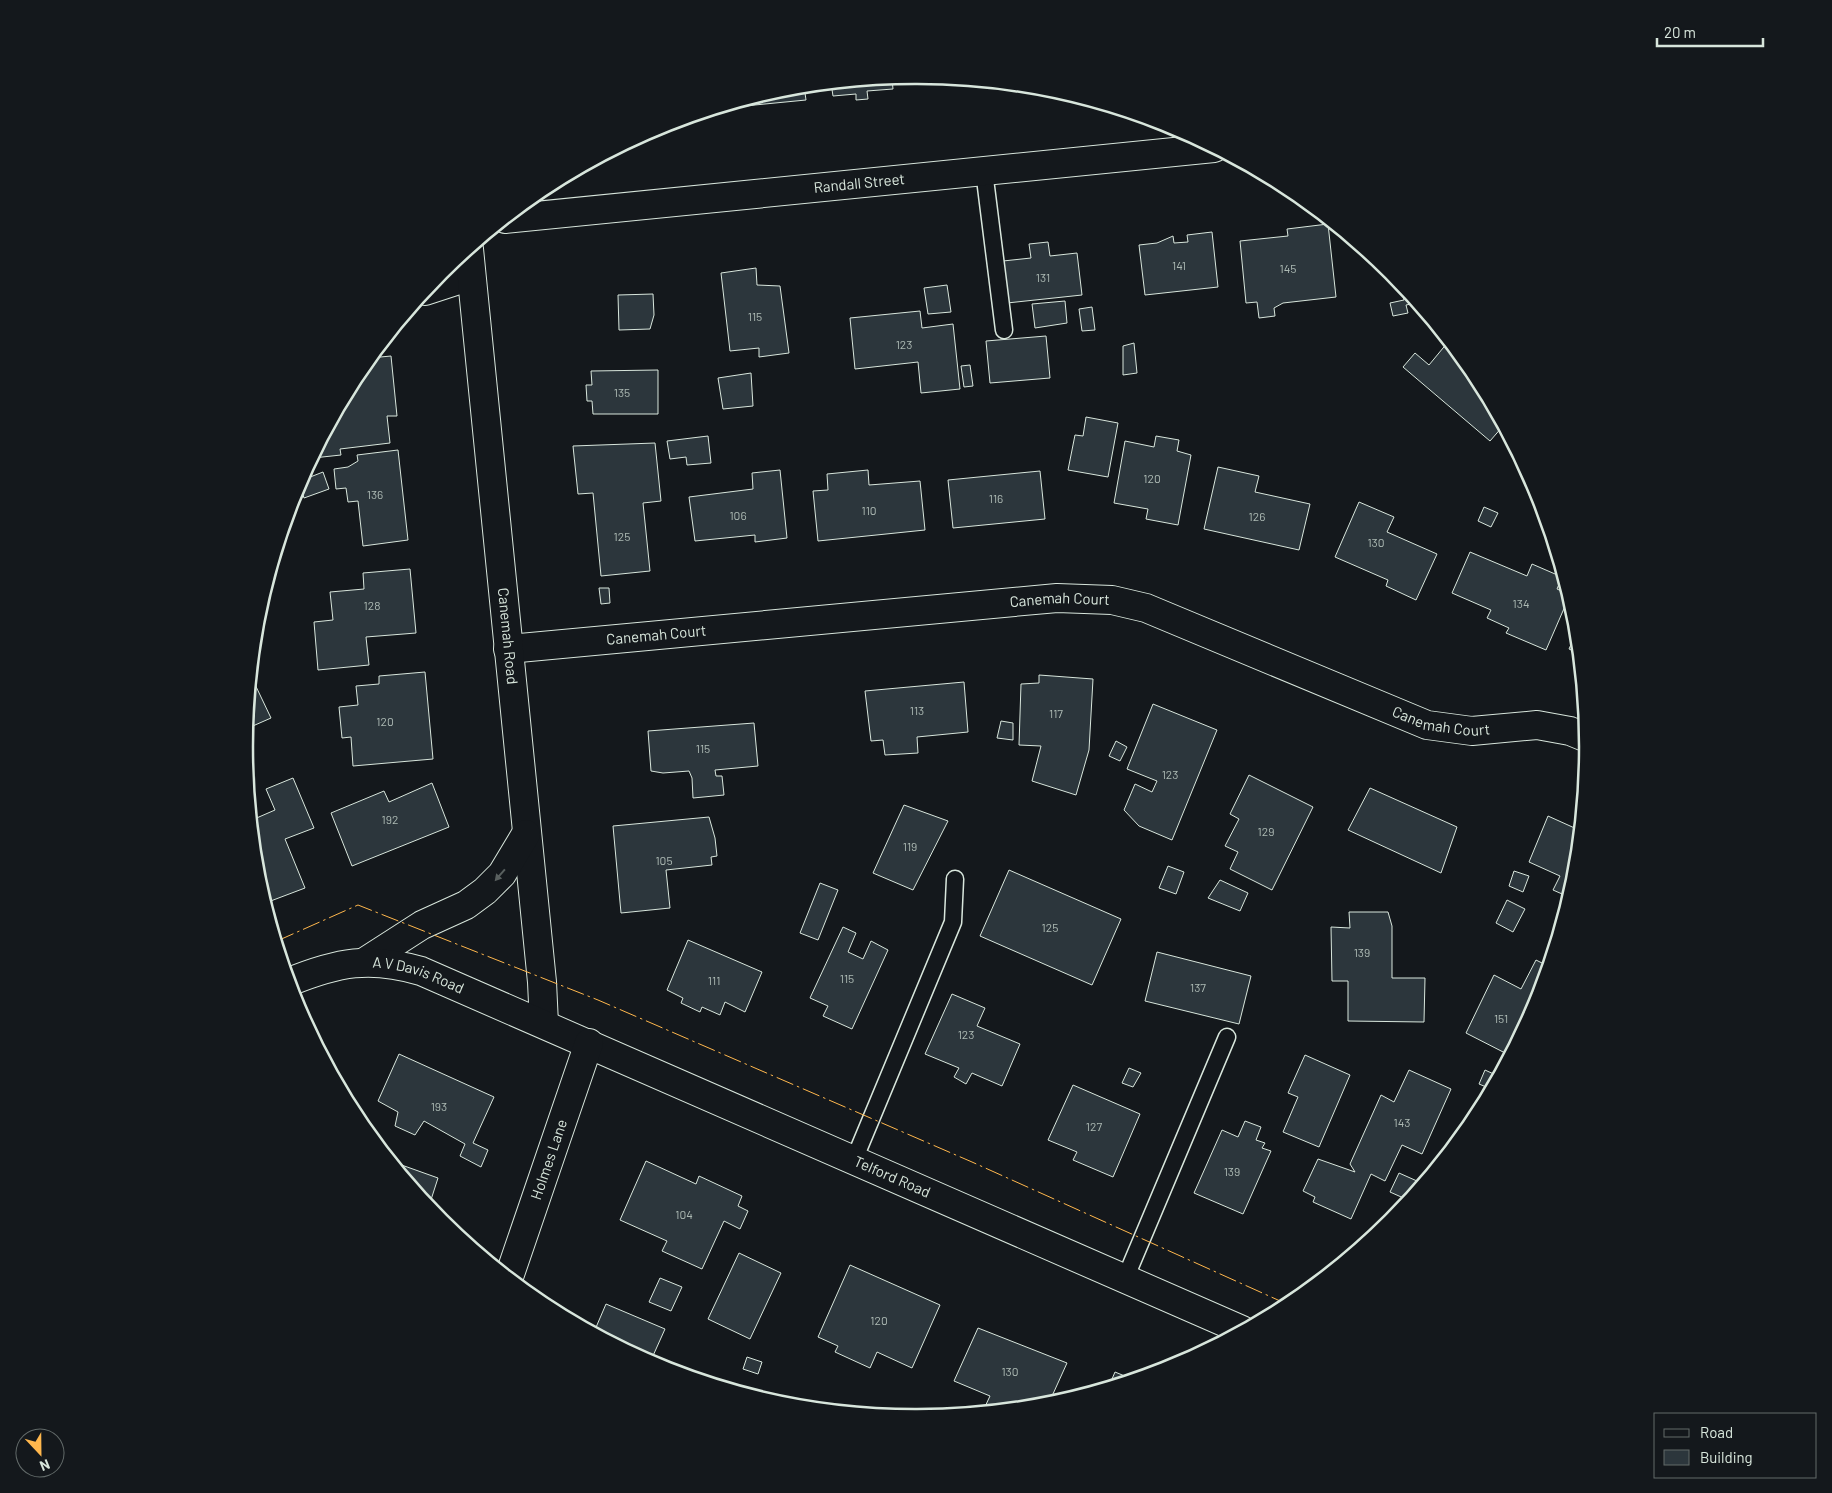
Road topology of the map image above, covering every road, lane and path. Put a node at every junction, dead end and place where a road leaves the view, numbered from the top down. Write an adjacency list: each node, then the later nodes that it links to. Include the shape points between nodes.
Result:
1 (1203, 149): 2 (street, Randall Street)
2 (984, 172): 3 (street, Randall Street); 7 (lane)
3 (517, 218)
4 (470, 257): 5 (street, Canemah Road)
5 (471, 276): 6 (street); 8 (street, Canemah Road)
6 (440, 286)
7 (1004, 330)
8 (508, 649): 9 (street, Canemah Court, via 1057,598 1112,600 1146,608 1427,725 1472,731 1537,725); 10 (street, Canemah Road)
9 (1578, 734)
10 (526, 834): 12 (street, one-way to 12, via 502,874 478,896 422,925); 14 (street, Canemah Road)
11 (955, 879): 17 (lane, via 953,922)
12 (366, 961): 13 (street, A V Davis Road); 14 (street, A V Davis Road, via 421,970)
13 (296, 980)
14 (544, 1024): 16 (street, Telford Road)
15 (1227, 1037): 19 (lane)
16 (589, 1043): 17 (street, Telford Road); 18 (street, Holmes Lane)
17 (854, 1160): 19 (street, Telford Road)
18 (511, 1271)
19 (1125, 1279): 20 (street, Telford Road)
20 (1235, 1327)

